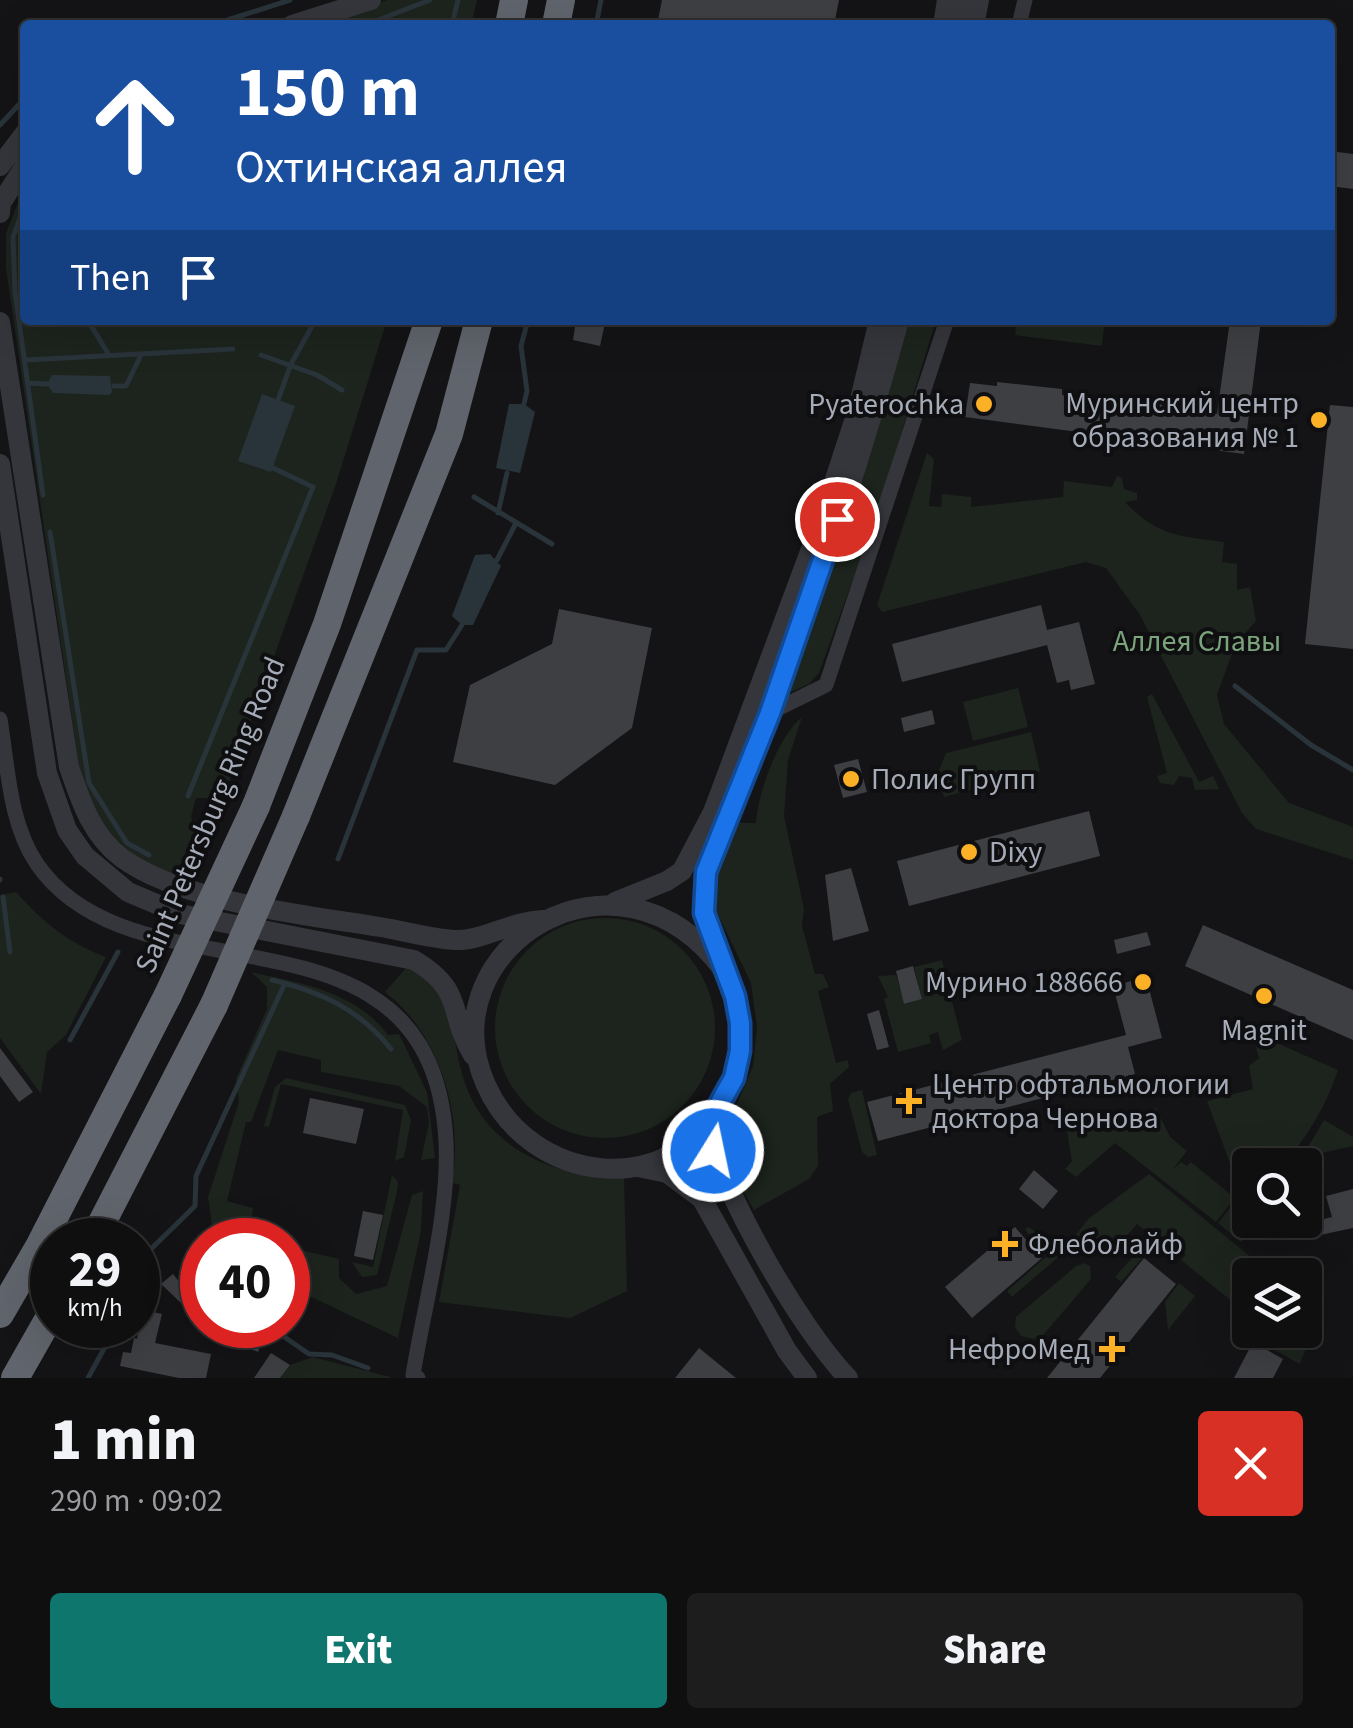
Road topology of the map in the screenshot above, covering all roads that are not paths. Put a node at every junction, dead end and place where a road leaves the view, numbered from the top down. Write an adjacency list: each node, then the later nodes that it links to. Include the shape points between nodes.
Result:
1 (371, 0): 2 (street)
2 (308, 20)
3 (20, 140): 4 (street)
4 (0, 166)
5 (20, 174): 6 (street)
6 (0, 213)
7 (0, 322): 20 (street, via 70,767 100,836 148,875 310,916 459,940 514,922)
8 (420, 325): 14 (street)
9 (428, 325): 14 (highway, Saint Petersburg Ring Road)
10 (479, 325): 25 (highway, bridge, via 449,434 296,816 214,1005)
11 (878, 325): 18 (street, via 857,412)
12 (897, 325): 16 (street)
13 (945, 325): 16 (street, via 826,684)
14 (418, 357): 26 (highway, Saint Petersburg Ring Road, bridge, via 256,806 168,995)
15 (0, 464): 22 (street, via 48,773 67,830 85,856 128,892 180,914 414,960 452,993)
16 (770, 713): 18 (street)
17 (0, 719): 28 (street, via 22,839 49,880 92,915 126,930 335,976 368,994 415,1040 430,1066 445,1126 446,1166)
18 (719, 818): 19 (street, via 682,871); 21 (street, via 704,913)
19 (609, 904): 20 (street); 21 (street, via 663,916 707,948)
20 (546, 920): 22 (street, via 512,946 488,981 477,1023)
21 (724, 970): 23 (street, via 738,1010 740,1051 729,1090)
22 (480, 1066): 24 (street, via 494,1103 531,1144 581,1166)
23 (707, 1126): 24 (street, via 686,1144); 31 (street, via 720,1170 769,1260 826,1355)
24 (636, 1166): 30 (street, via 668,1173 702,1199)
25 (104, 1218)
26 (0, 1314)
27 (33, 1348): 29 (highway)
28 (416, 1377)
29 (16, 1378)
30 (807, 1378)
31 (848, 1378)

